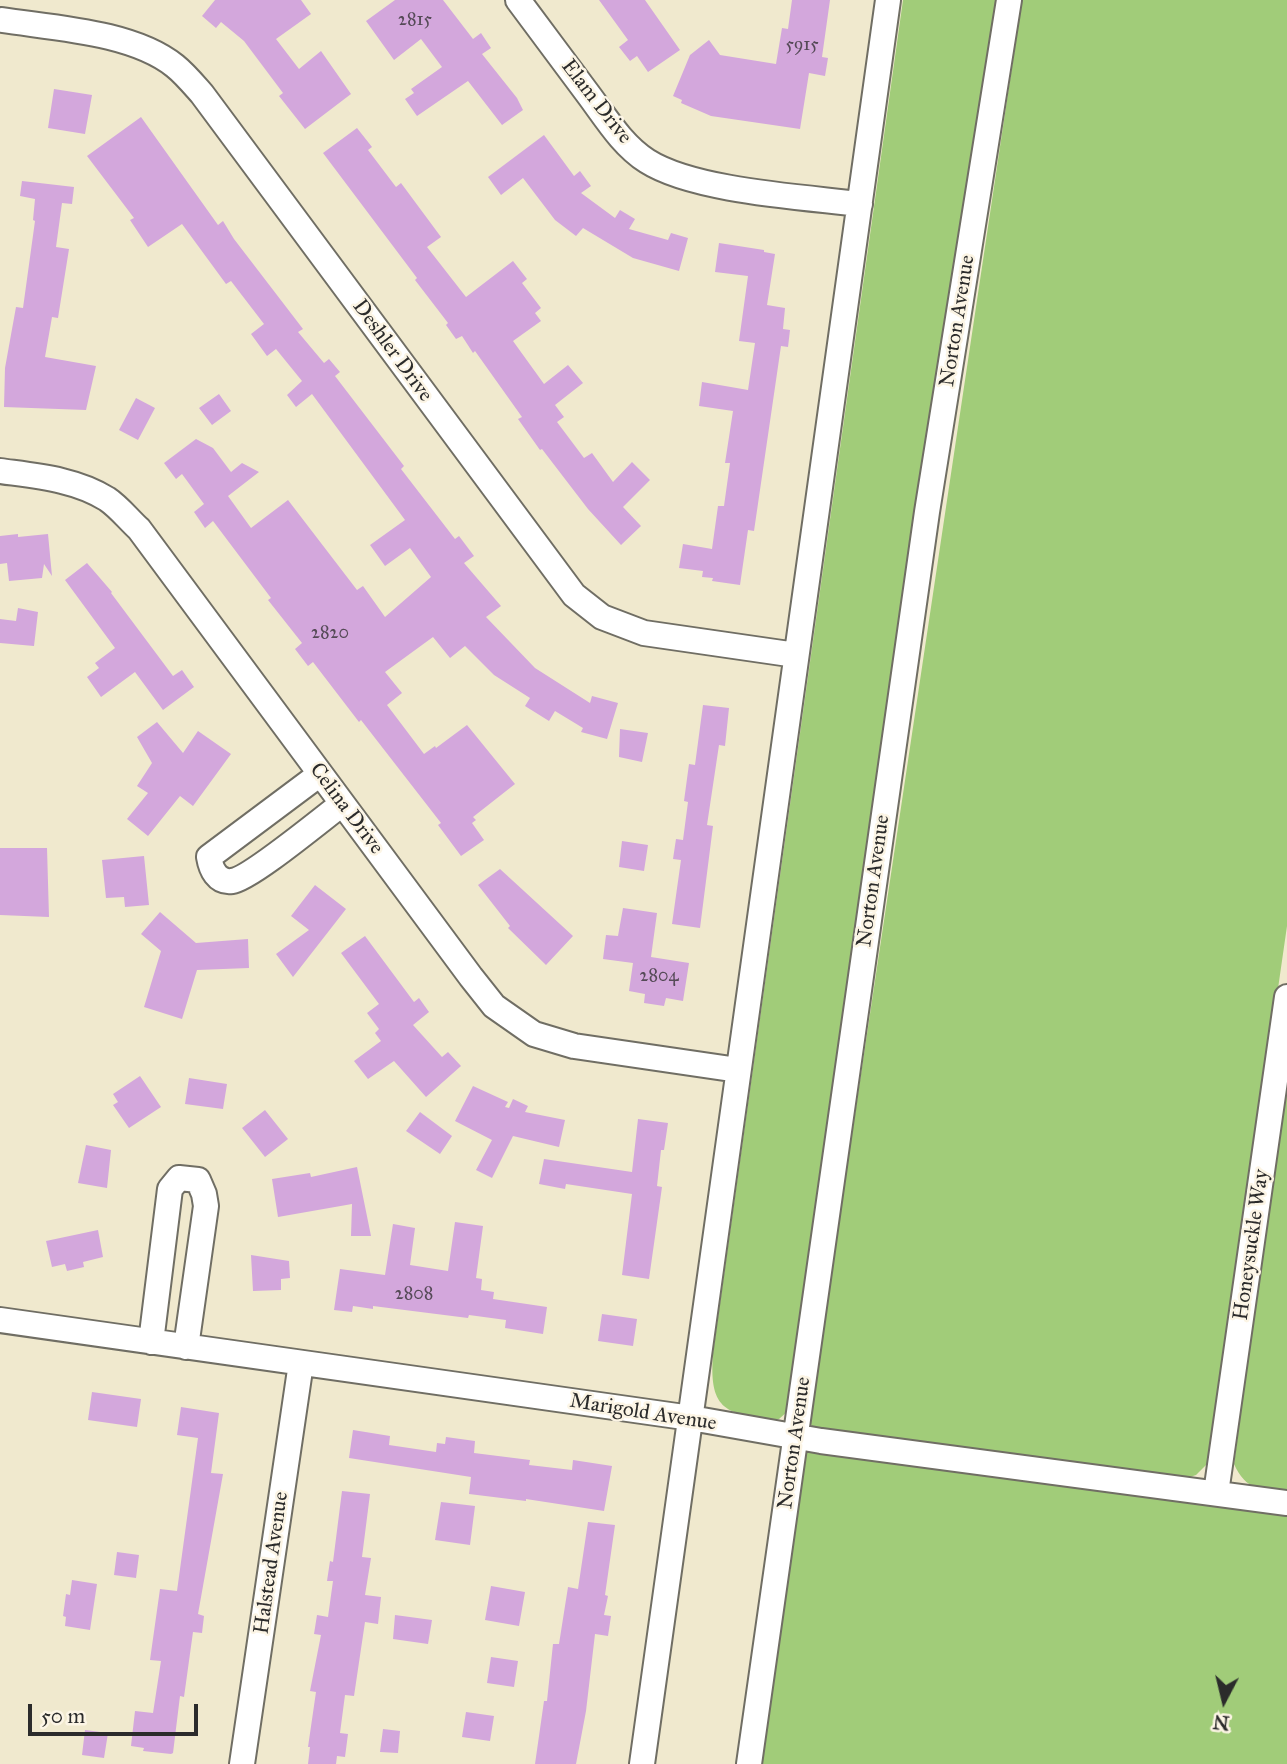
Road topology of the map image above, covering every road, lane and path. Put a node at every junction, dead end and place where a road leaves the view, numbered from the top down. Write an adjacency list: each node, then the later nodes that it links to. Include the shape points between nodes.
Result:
1 (518, 0): 5 (street, Elam Drive, via 621,138 647,161 676,175 707,182)
2 (888, 0): 5 (street)
3 (1009, 0): 17 (street, Norton Avenue, via 925,526)
4 (2, 17): 7 (street, Deshler Drive, via 118,40 175,66 202,94 574,595 602,617 644,633)
5 (860, 204): 7 (street)
6 (0, 471): 8 (street, Celina Drive, via 60,480 109,500 139,529)
7 (796, 655): 11 (street)
8 (320, 774): 9 (street, Celina Drive); 9 (street, via 209,857 216,876 234,881 252,872)
9 (342, 804): 11 (street, Celina Drive, via 494,1006 515,1023 574,1046)
10 (1287, 997): 18 (street, Honeysuckle Way)
11 (738, 1070): 16 (street)
12 (0, 1320): 13 (street, Marigold Avenue)
13 (150, 1342): 14 (street, Marigold Avenue); 14 (street, via 170,1189 179,1178 198,1180 206,1206)
14 (186, 1347): 15 (street, Marigold Avenue)
15 (301, 1363): 16 (street, Marigold Avenue); 20 (street, Halstead Avenue)
16 (691, 1418): 17 (street, Marigold Avenue); 21 (street)
17 (796, 1436): 18 (street, Marigold Avenue); 22 (street, Norton Avenue)
18 (1216, 1493): 19 (street, Marigold Avenue)
19 (1287, 1503)
20 (242, 1764)
21 (642, 1764)
22 (749, 1764)

